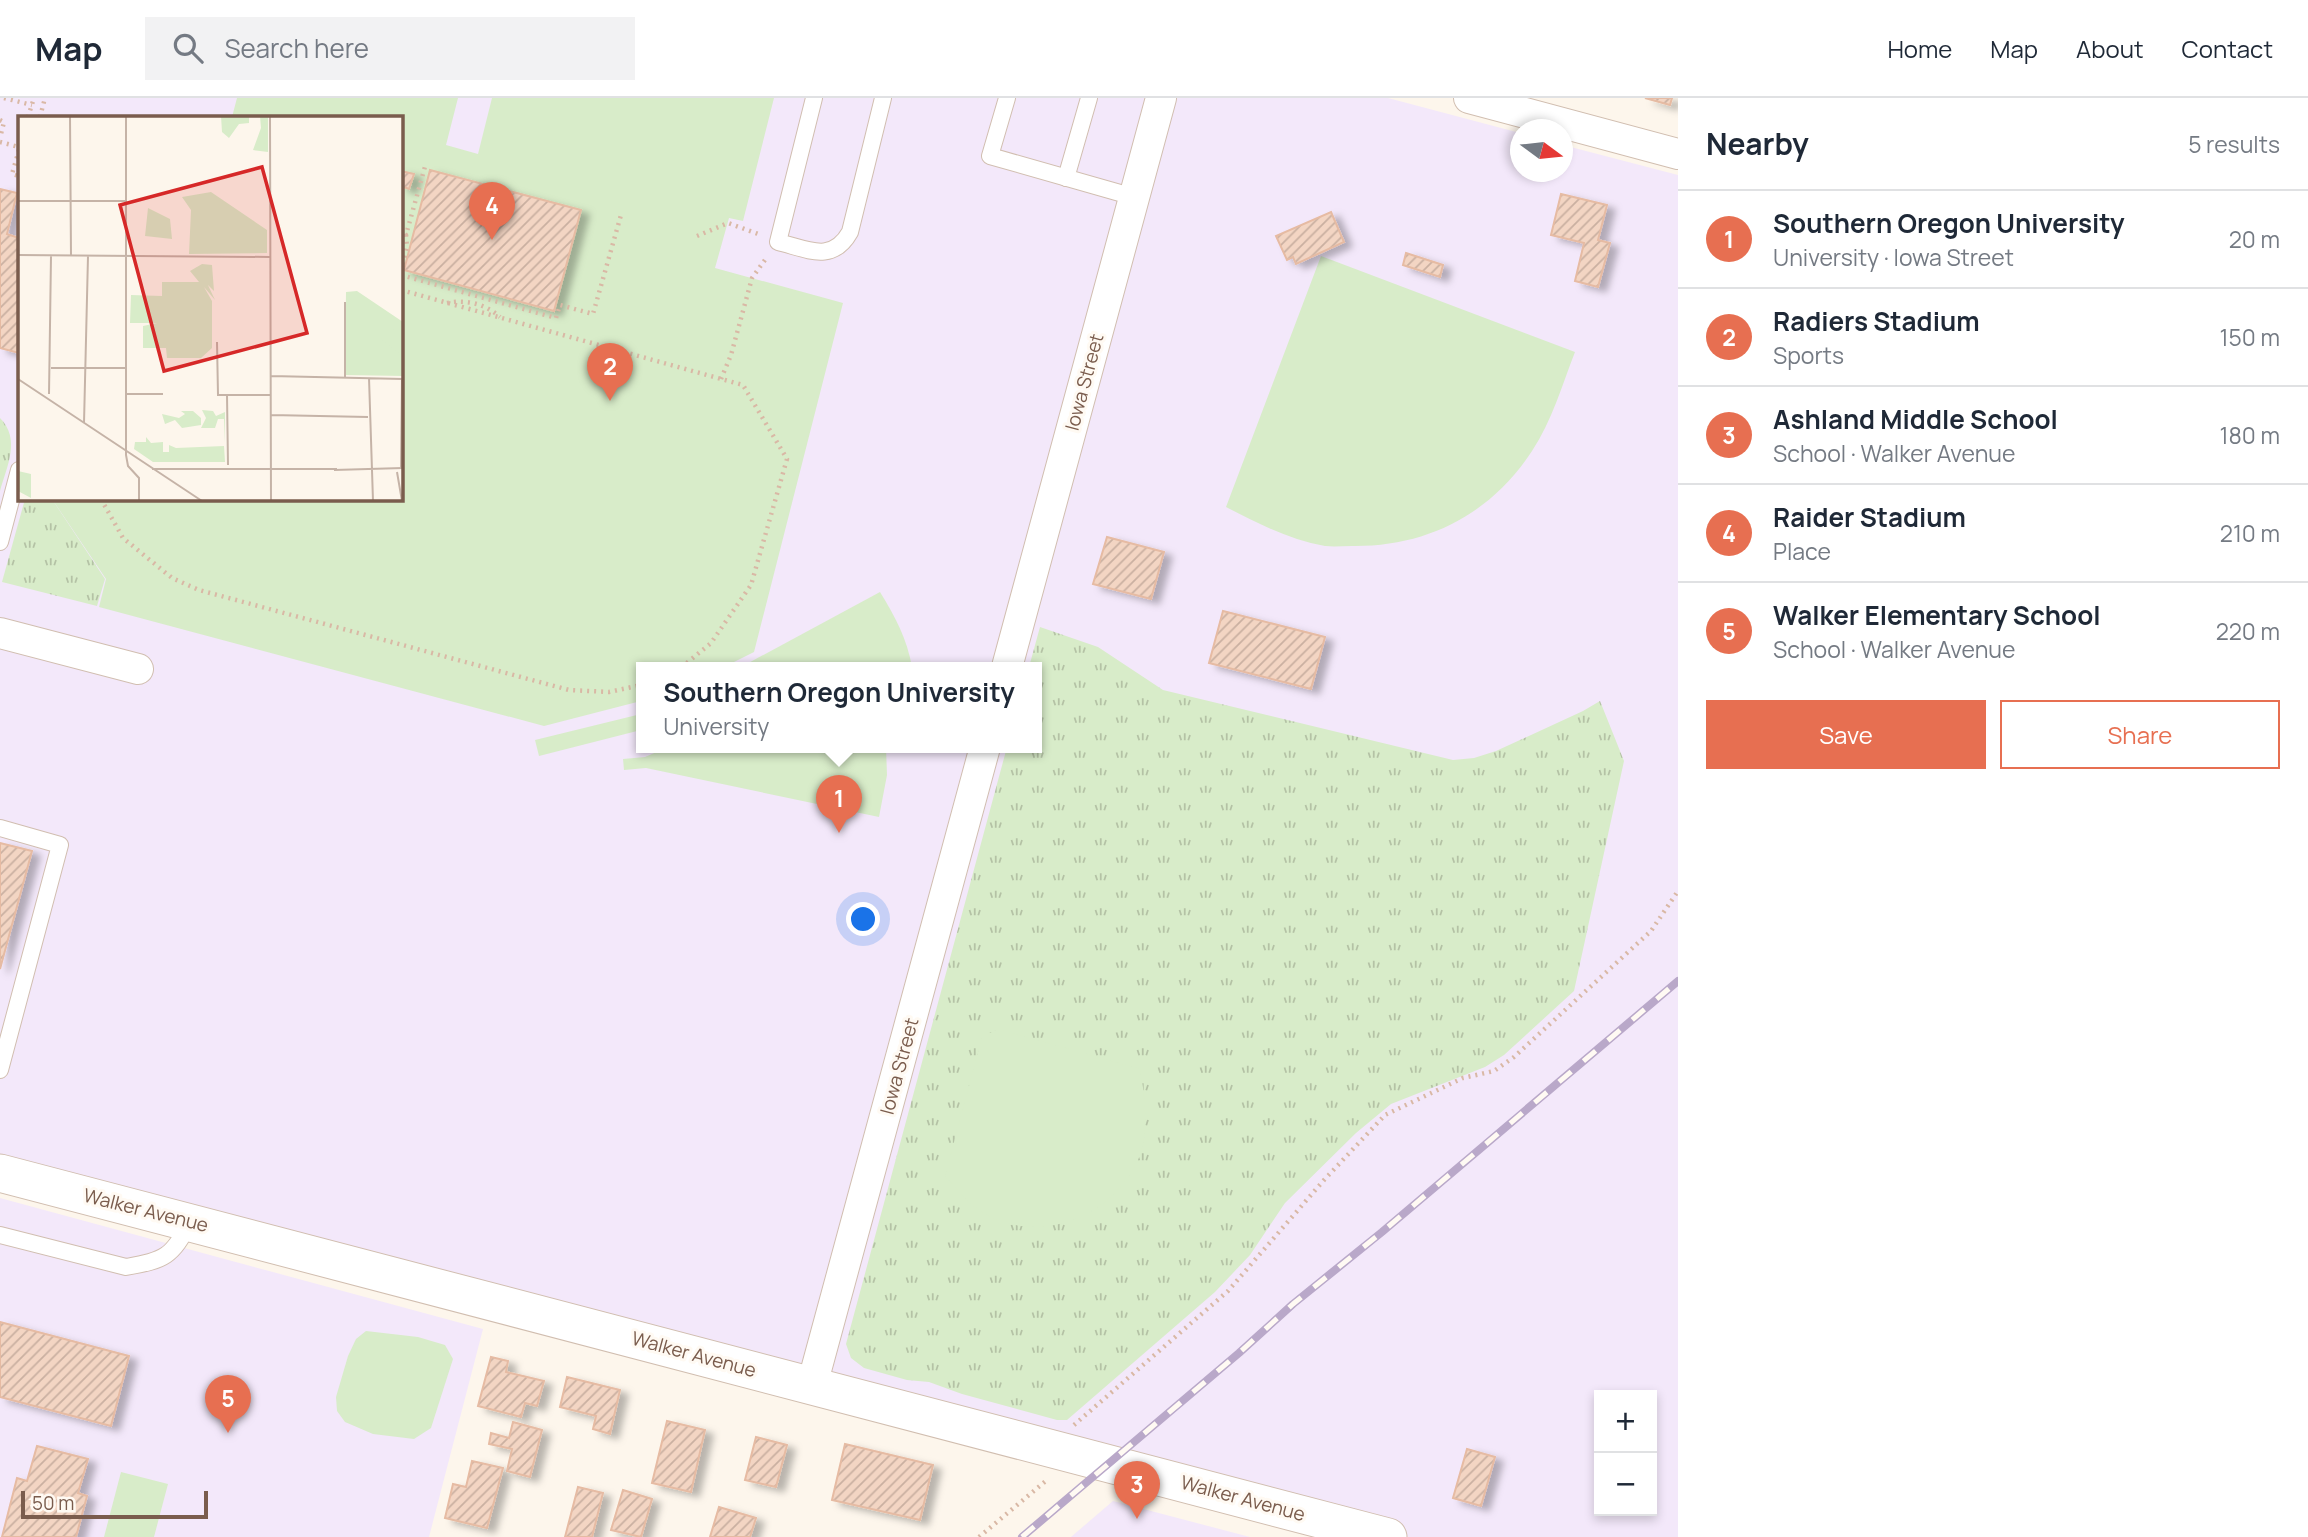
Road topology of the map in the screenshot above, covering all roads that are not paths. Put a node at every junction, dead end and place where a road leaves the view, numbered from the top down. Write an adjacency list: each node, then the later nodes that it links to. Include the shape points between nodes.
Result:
1 (814, 98): 2 (lane, via 778,242 825,253 833,251 850,232)
2 (884, 98)
3 (1007, 98): 8 (lane, via 990,156)
4 (1089, 98): 8 (lane)
5 (1161, 98): 9 (street, Iowa Street)
6 (1469, 98): 7 (street)
7 (1678, 154)
8 (1066, 178): 9 (lane)
9 (1134, 197): 13 (street, Iowa Street)
10 (18, 474): 11 (lane)
11 (0, 542)
12 (0, 633): 14 (street)
13 (1008, 662)
14 (138, 669)
15 (983, 753): 21 (street, Iowa Street)
16 (0, 828): 17 (lane, via 60,845)
17 (0, 1070)
18 (0, 1173): 19 (street, Walker Avenue)
19 (190, 1222): 20 (lane, via 170,1254 126,1267); 21 (street, Walker Avenue)
20 (0, 1235)
21 (812, 1385): 22 (street, Walker Avenue)
22 (1388, 1537)

